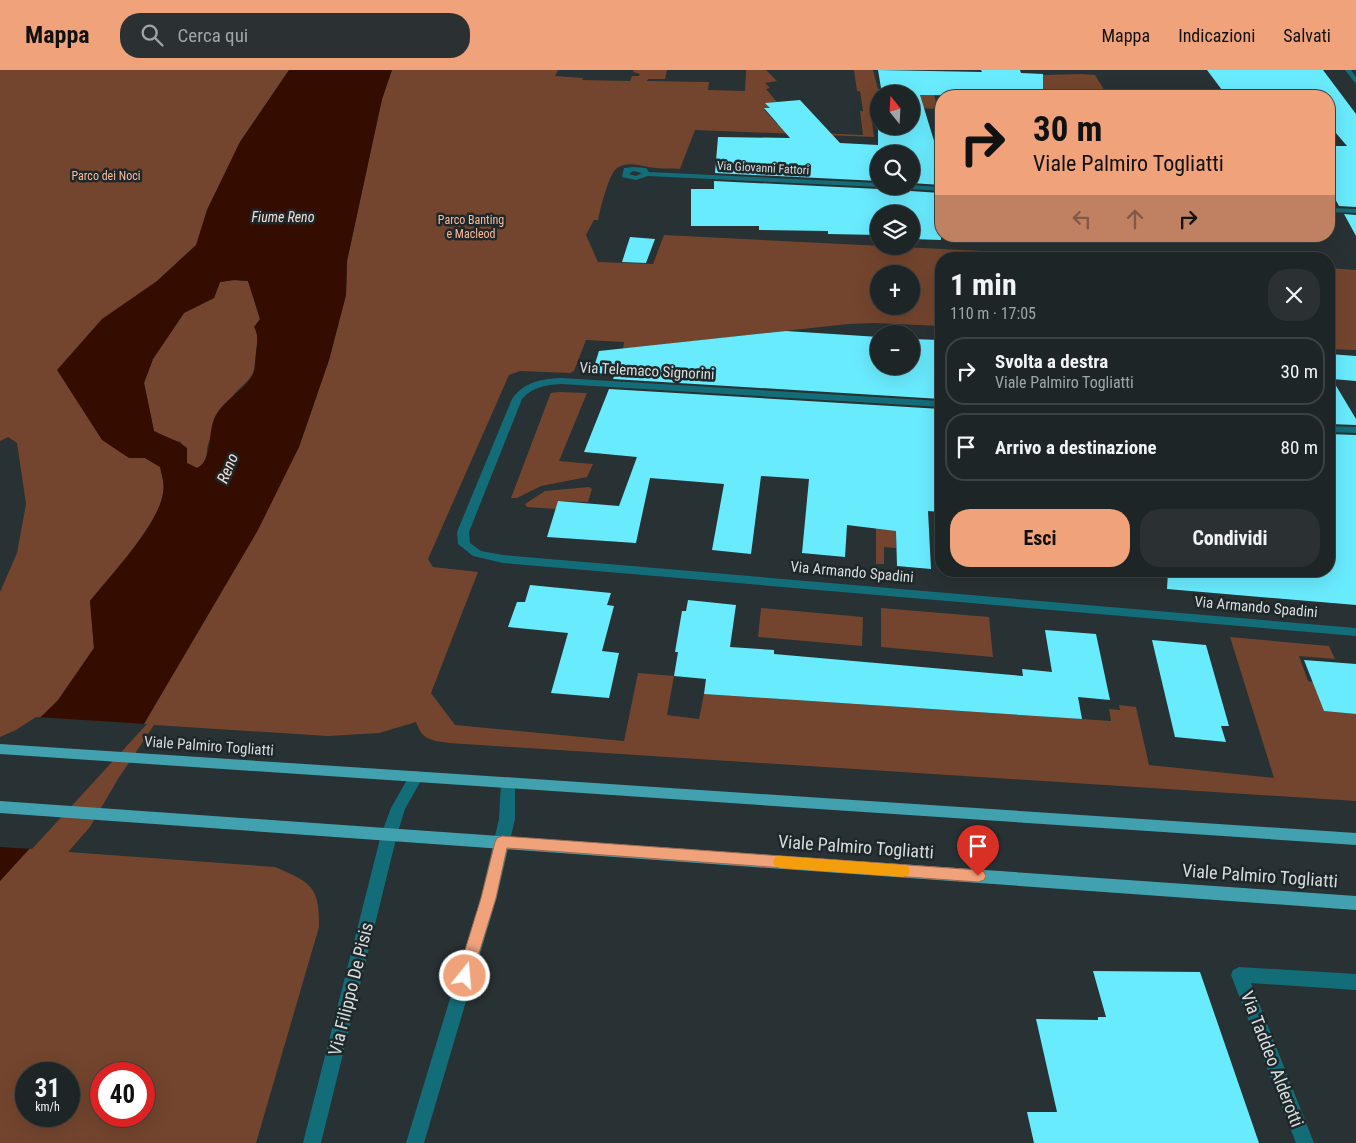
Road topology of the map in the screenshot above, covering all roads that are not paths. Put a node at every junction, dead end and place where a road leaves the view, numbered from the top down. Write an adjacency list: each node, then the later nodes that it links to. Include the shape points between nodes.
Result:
1 (1348, 70): 2 (street)
2 (1356, 82)
3 (647, 174): 4 (street, Via Giovanni Fattori)
4 (870, 185)
5 (920, 188): 6 (street)
6 (935, 189)
7 (1335, 210): 8 (street)
8 (1356, 211)
9 (935, 404): 12 (street, Via Telemaco Signorini, via 561,381 541,383 525,390 514,406 463,532 464,544)
10 (1335, 428): 11 (street)
11 (1356, 430)
12 (468, 548): 13 (street, Via Armando Spadini, via 480,555 503,559)
13 (1356, 632)
14 (0, 749): 15 (main road, Viale Palmiro Togliatti)
15 (416, 777): 16 (main road, Viale Palmiro Togliatti); 18 (street, via 398,808)
16 (508, 783): 19 (main road, Viale Palmiro Togliatti); 20 (street, via 509,802)
17 (0, 807): 18 (main road, Viale Palmiro Togliatti)
18 (390, 834): 20 (main road, Viale Palmiro Togliatti); 23 (street, Via Filippo De Pisis)
19 (1356, 839)
20 (502, 842): 21 (main road, Viale Palmiro Togliatti); 24 (street, via 489,898)
21 (1356, 903)
22 (1356, 982): 25 (street, Via Taddeo Alderotti, via 1239,975)
23 (312, 1143)
24 (415, 1143)
25 (1305, 1143)

